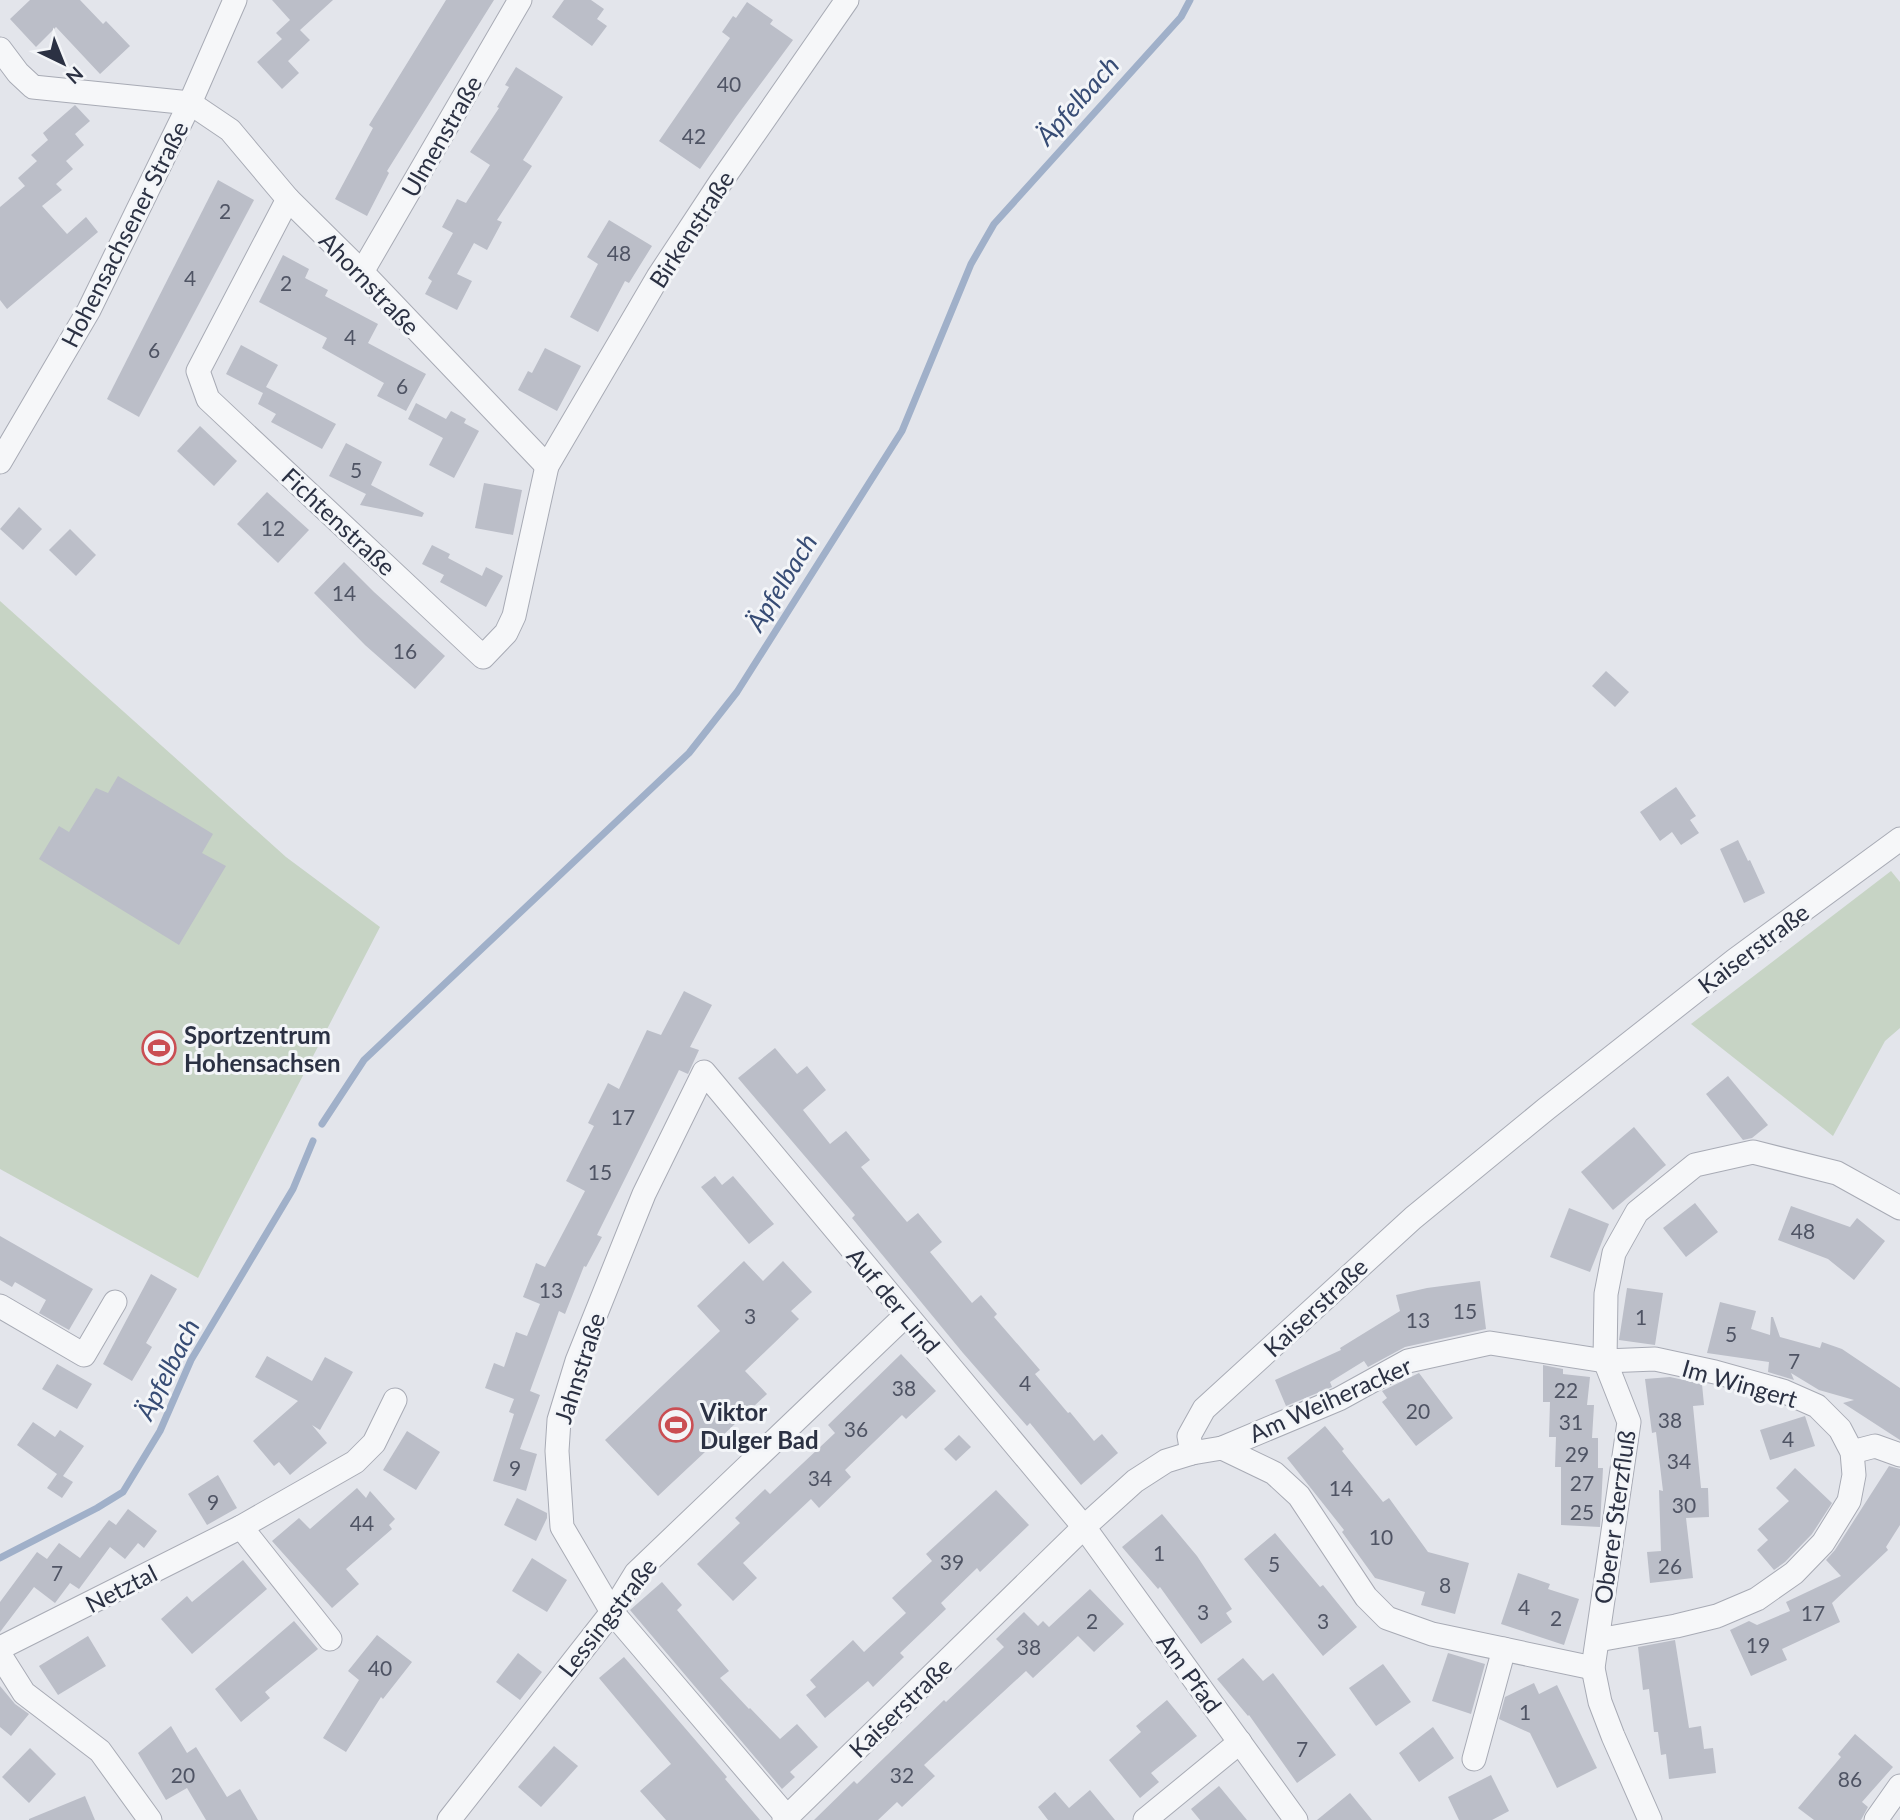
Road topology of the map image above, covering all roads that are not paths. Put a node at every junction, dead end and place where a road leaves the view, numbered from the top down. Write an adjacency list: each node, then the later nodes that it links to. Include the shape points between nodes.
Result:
1 (235, 0): 5 (street, Hohensachsener Straße)
2 (520, 0): 7 (street, Ulmenstraße)
3 (847, 0): 9 (street, Birkenstraße, via 659,277)
4 (0, 49): 5 (street, via 33,87)
5 (190, 103): 6 (street, Ahornstraße, via 230,130); 8 (street, Hohensachsener Straße, via 89,310)
6 (288, 199): 7 (street, Ahornstraße); 9 (street, Fichtenstraße, via 198,371 208,399 483,657 506,633 514,616)
7 (362, 272): 9 (street, Ahornstraße)
8 (0, 462)
9 (547, 467)
10 (1900, 839): 20 (street, Kaiserstraße, via 1735,960 1413,1217 1204,1409 1189,1436)
11 (705, 1072): 15 (street, Auf der Lind); 24 (street, Jahnstraße, via 644,1194 577,1362 559,1420 562,1527)
12 (1900, 1208): 16 (street, Oberer Sterzfluß, via 1837,1173 1753,1152 1695,1166 1637,1212 1614,1253 1606,1294)
13 (115, 1302): 14 (street, via 84,1355)
14 (0, 1306)
15 (906, 1315): 23 (street, Auf der Lind); 24 (street, Lessingstraße, via 636,1573)
16 (1605, 1361): 18 (street, Am Weiheracker, via 1490,1343 1408,1361 1339,1399); 19 (street, Im Wingert, via 1655,1359 1783,1391 1817,1406 1840,1429); 26 (street, Oberer Sterzfluß, via 1629,1422)
17 (395, 1400): 22 (street, Netztal, via 374,1443 355,1462)
18 (1222, 1448): 20 (street, Am Weiheracker); 28 (street, Am Weiheracker, via 1274,1473 1299,1496 1366,1597 1387,1618 1432,1634)
19 (1853, 1452): 21 (street, via 1875,1446); 26 (street, via 1849,1501 1839,1521 1810,1559 1776,1586 1717,1616)
20 (1192, 1453): 23 (street, Kaiserstraße, via 1166,1461 1135,1481)
21 (1900, 1455)
22 (241, 1527): 25 (street); 27 (street, Netztal)
23 (1084, 1527): 31 (street, Am Pfad); 34 (street, Kaiserstraße)
24 (612, 1612): 34 (street, Jahnstraße); 36 (street, Lessingstraße)
25 (330, 1639)
26 (1598, 1640): 30 (street, Oberer Sterzfluß)
27 (0, 1648)
28 (1504, 1649): 30 (street, Am Weiheracker); 32 (street)
29 (0, 1655): 35 (street, via 24,1693 100,1751)
30 (1593, 1668): 39 (street, Oberer Sterzfluß, via 1608,1724)
31 (1240, 1742): 37 (street); 38 (street, Am Pfad)
32 (1474, 1759)
33 (1897, 1796): 40 (street)
34 (785, 1819)
35 (150, 1820)
36 (449, 1820)
37 (1145, 1820)
38 (1296, 1820)
39 (1650, 1820)
40 (1876, 1820)

